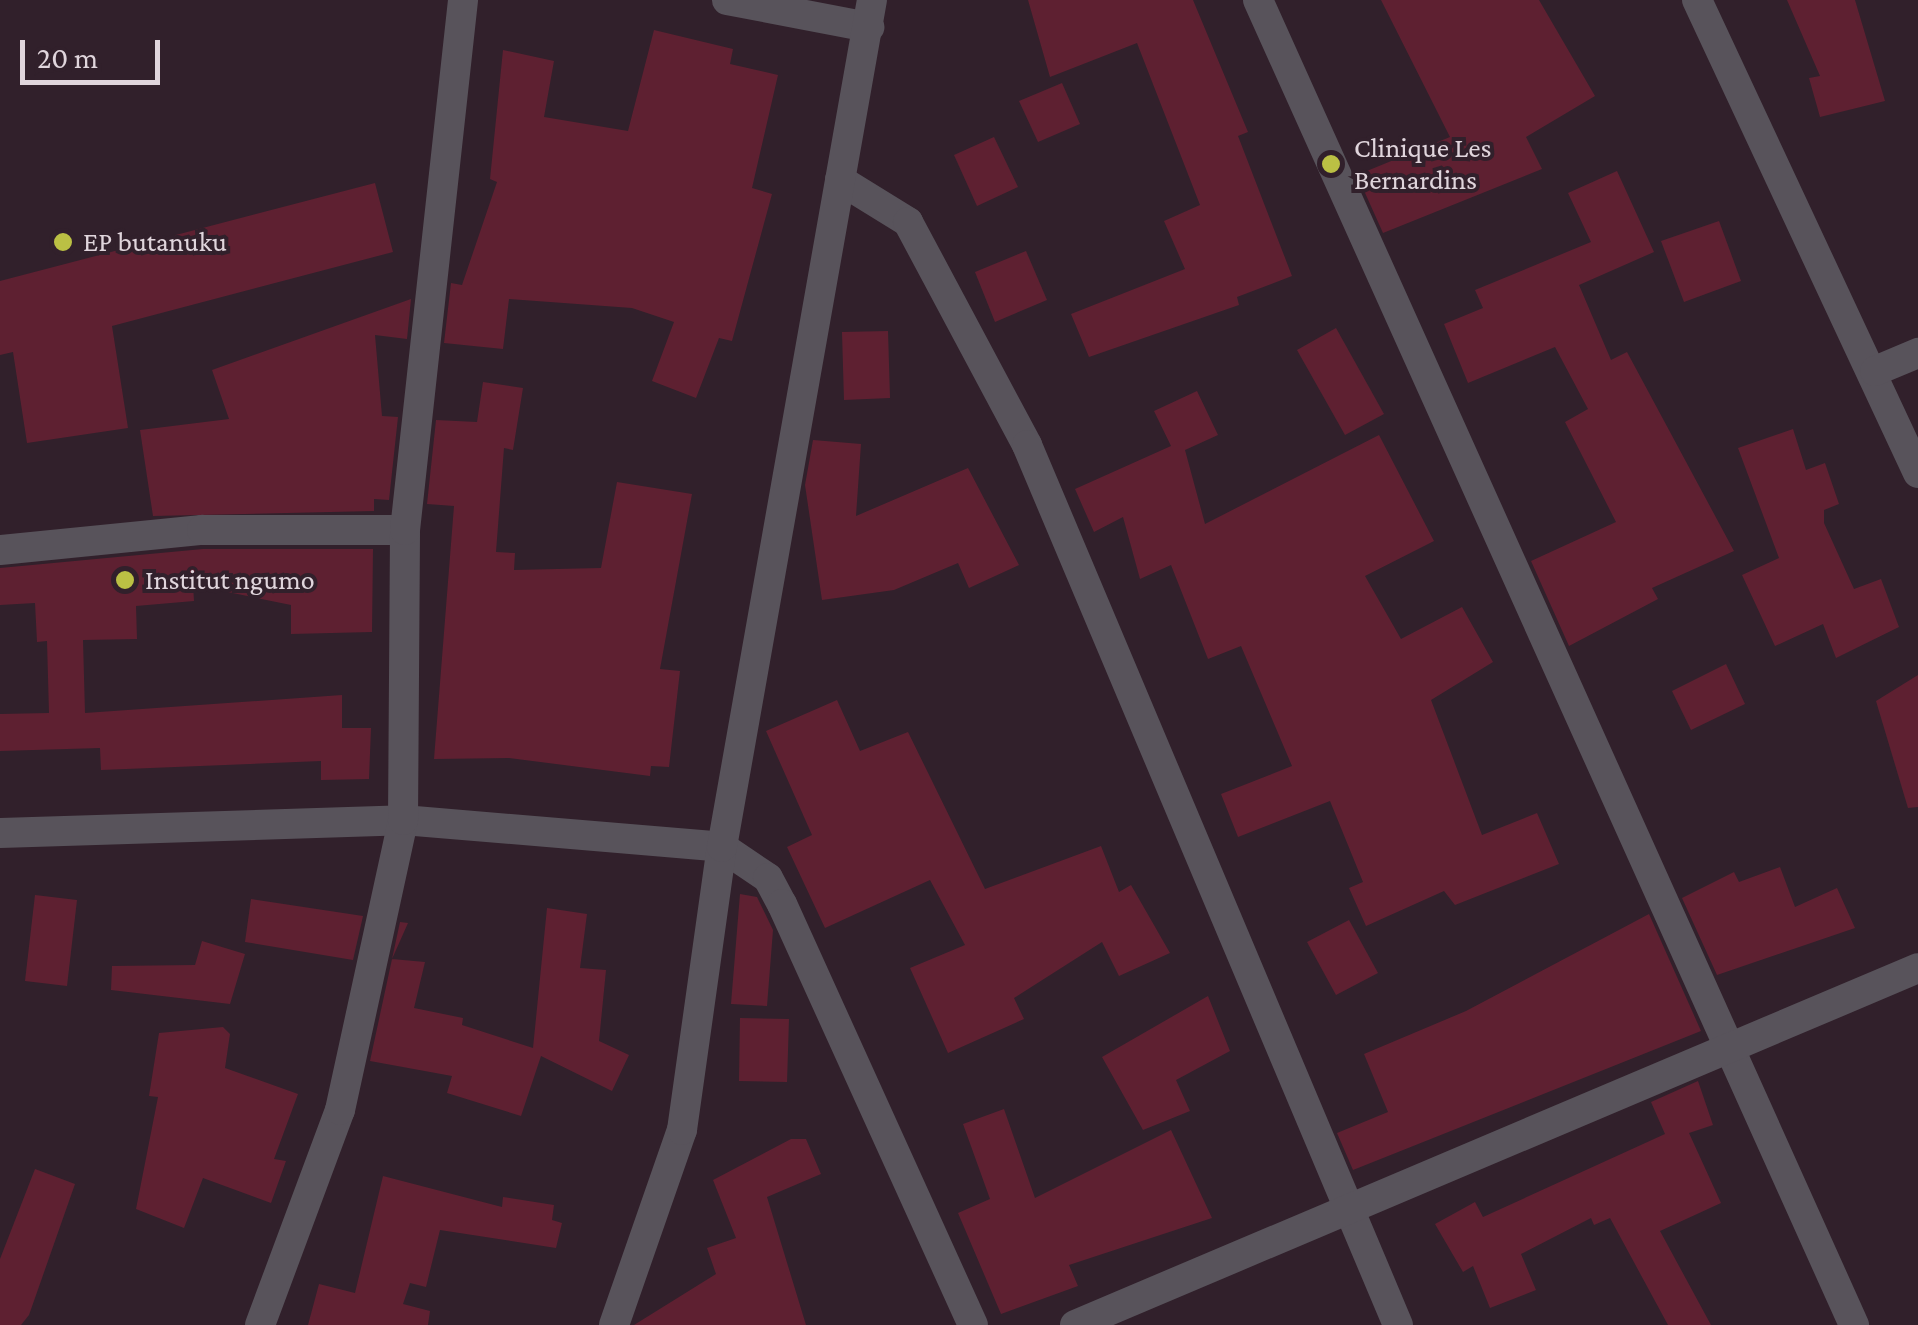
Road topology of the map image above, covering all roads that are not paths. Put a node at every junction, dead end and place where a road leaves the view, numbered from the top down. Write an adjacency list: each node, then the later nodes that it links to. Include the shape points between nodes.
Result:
1 (463, 0): 10 (street)
2 (727, 0): 5 (street)
3 (1258, 0): 16 (street)
4 (1697, 0): 8 (street)
5 (871, 13): 6 (street)
6 (840, 180): 14 (street); 17 (street, via 908,222 1027,445)
7 (1918, 353): 8 (street)
8 (1875, 372): 9 (street)
9 (1918, 473)
10 (405, 530): 11 (street, via 202,530); 12 (street)
11 (0, 550)
12 (403, 820): 13 (street); 14 (street); 18 (street, via 340,1110)
13 (0, 833)
14 (722, 847): 19 (street, via 682,1130); 20 (street, via 768,878 782,904)
15 (1918, 968): 16 (street)
16 (1730, 1047): 17 (street); 23 (street)
17 (1347, 1212): 21 (street); 22 (street)
18 (260, 1325)
19 (614, 1325)
20 (973, 1325)
21 (1075, 1325)
22 (1398, 1325)
23 (1854, 1325)

